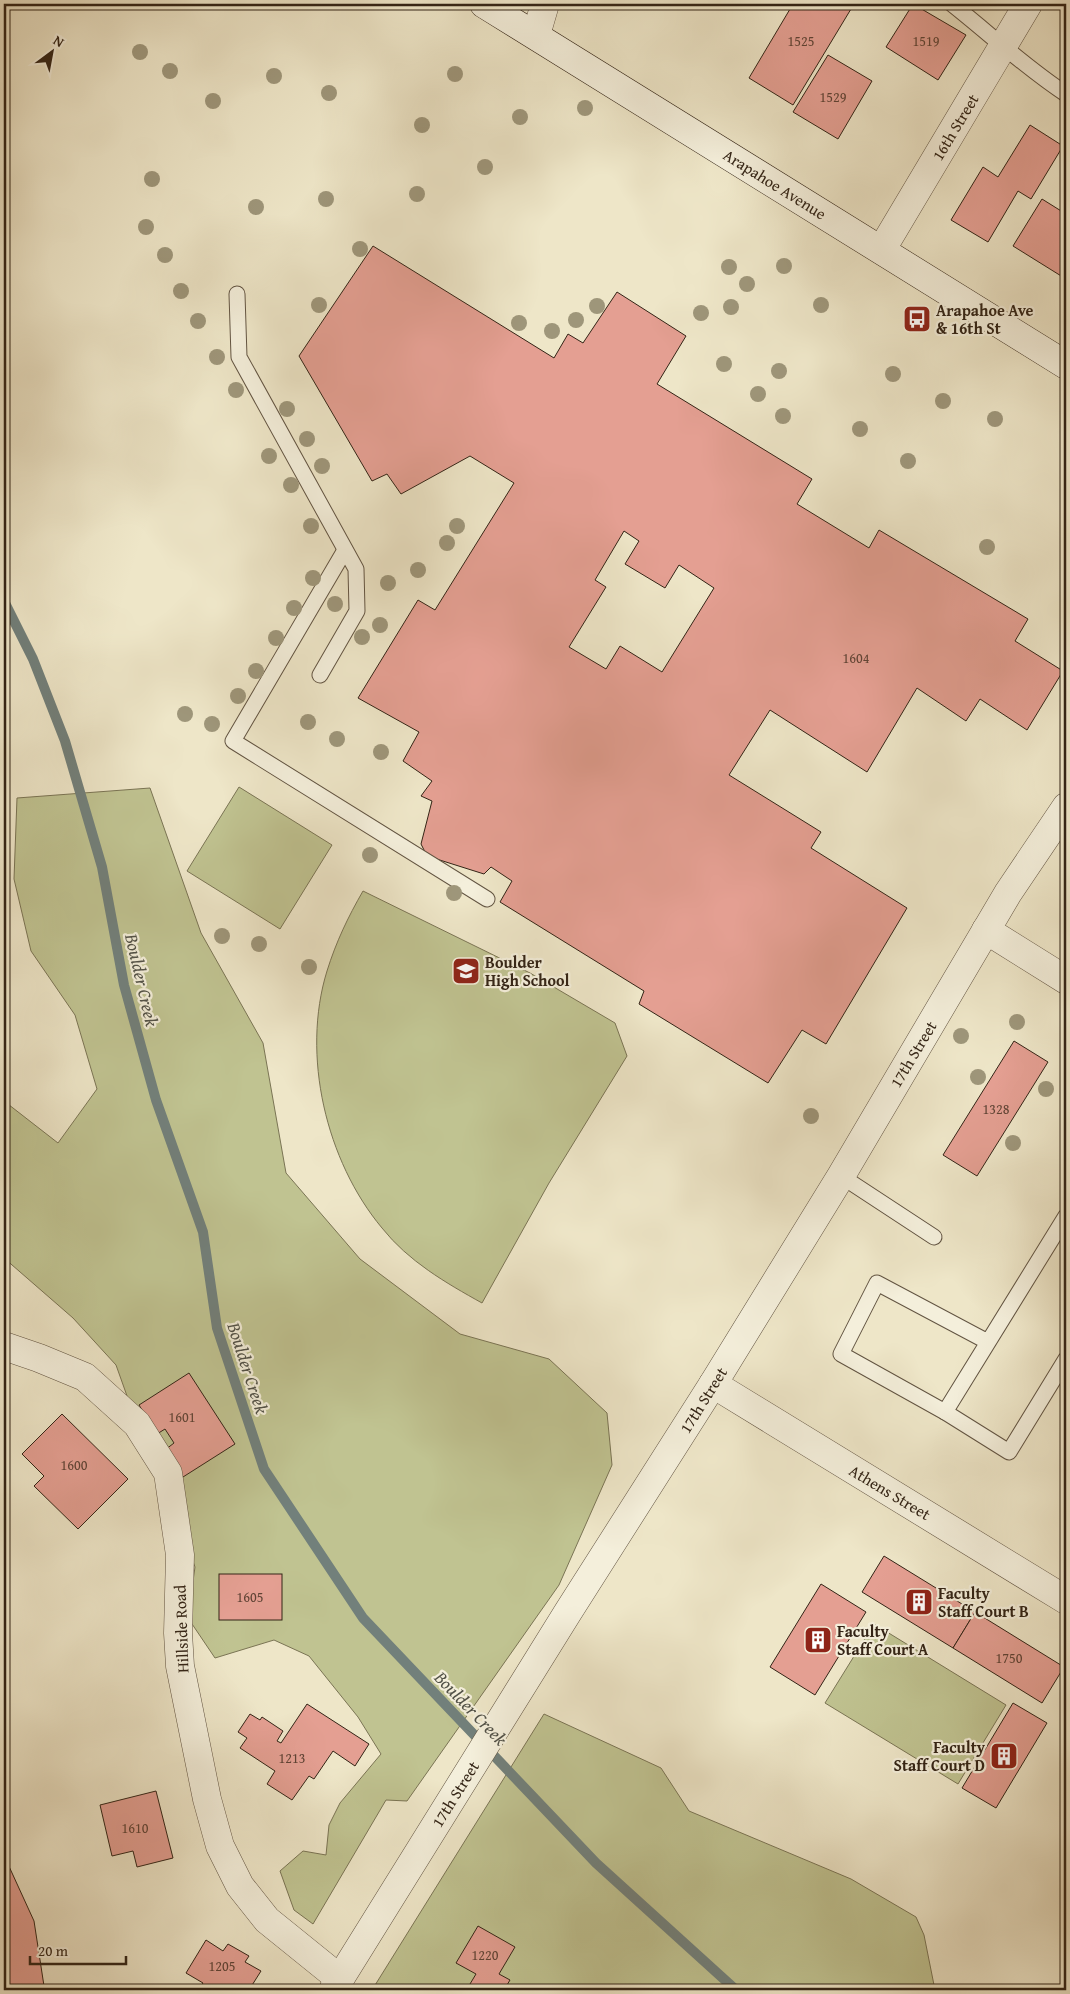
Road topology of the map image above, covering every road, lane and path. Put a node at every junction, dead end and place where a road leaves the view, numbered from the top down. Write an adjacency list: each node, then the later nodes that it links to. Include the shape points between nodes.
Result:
1 (484, 4): 5 (street, Arapahoe Avenue)
2 (546, 4): 5 (street)
3 (952, 4): 6 (lane)
4 (1028, 4): 6 (street, 16th Street)
5 (536, 35): 8 (street, Arapahoe Avenue)
6 (1004, 46): 7 (lane, via 1039,77); 8 (street, 16th Street)
7 (1066, 94)
8 (882, 249): 10 (street, Arapahoe Avenue)
9 (237, 294): 11 (lane, via 239,358)
10 (1066, 365)
11 (345, 550): 12 (lane, via 356,569 357,611); 14 (lane, via 233,741)
12 (320, 675)
13 (1066, 807): 15 (street, 17th Street)
14 (487, 899)
15 (986, 930): 16 (street); 17 (street, 17th Street)
16 (1066, 980)
17 (841, 1176): 19 (lane); 23 (street, 17th Street)
18 (1066, 1216): 20 (lane)
19 (934, 1237)
20 (988, 1342): 24 (lane); 24 (lane, via 877,1282 841,1354)
21 (4, 1346): 26 (street, Hillside Road, via 84,1377 137,1424 168,1473 180,1556 180,1666 220,1846 240,1886 267,1920)
22 (1066, 1358): 24 (lane, via 1009,1452)
23 (713, 1384): 25 (street, Athens Street); 26 (street, 17th Street)
24 (945, 1412)
25 (1066, 1600)
26 (337, 1984)

